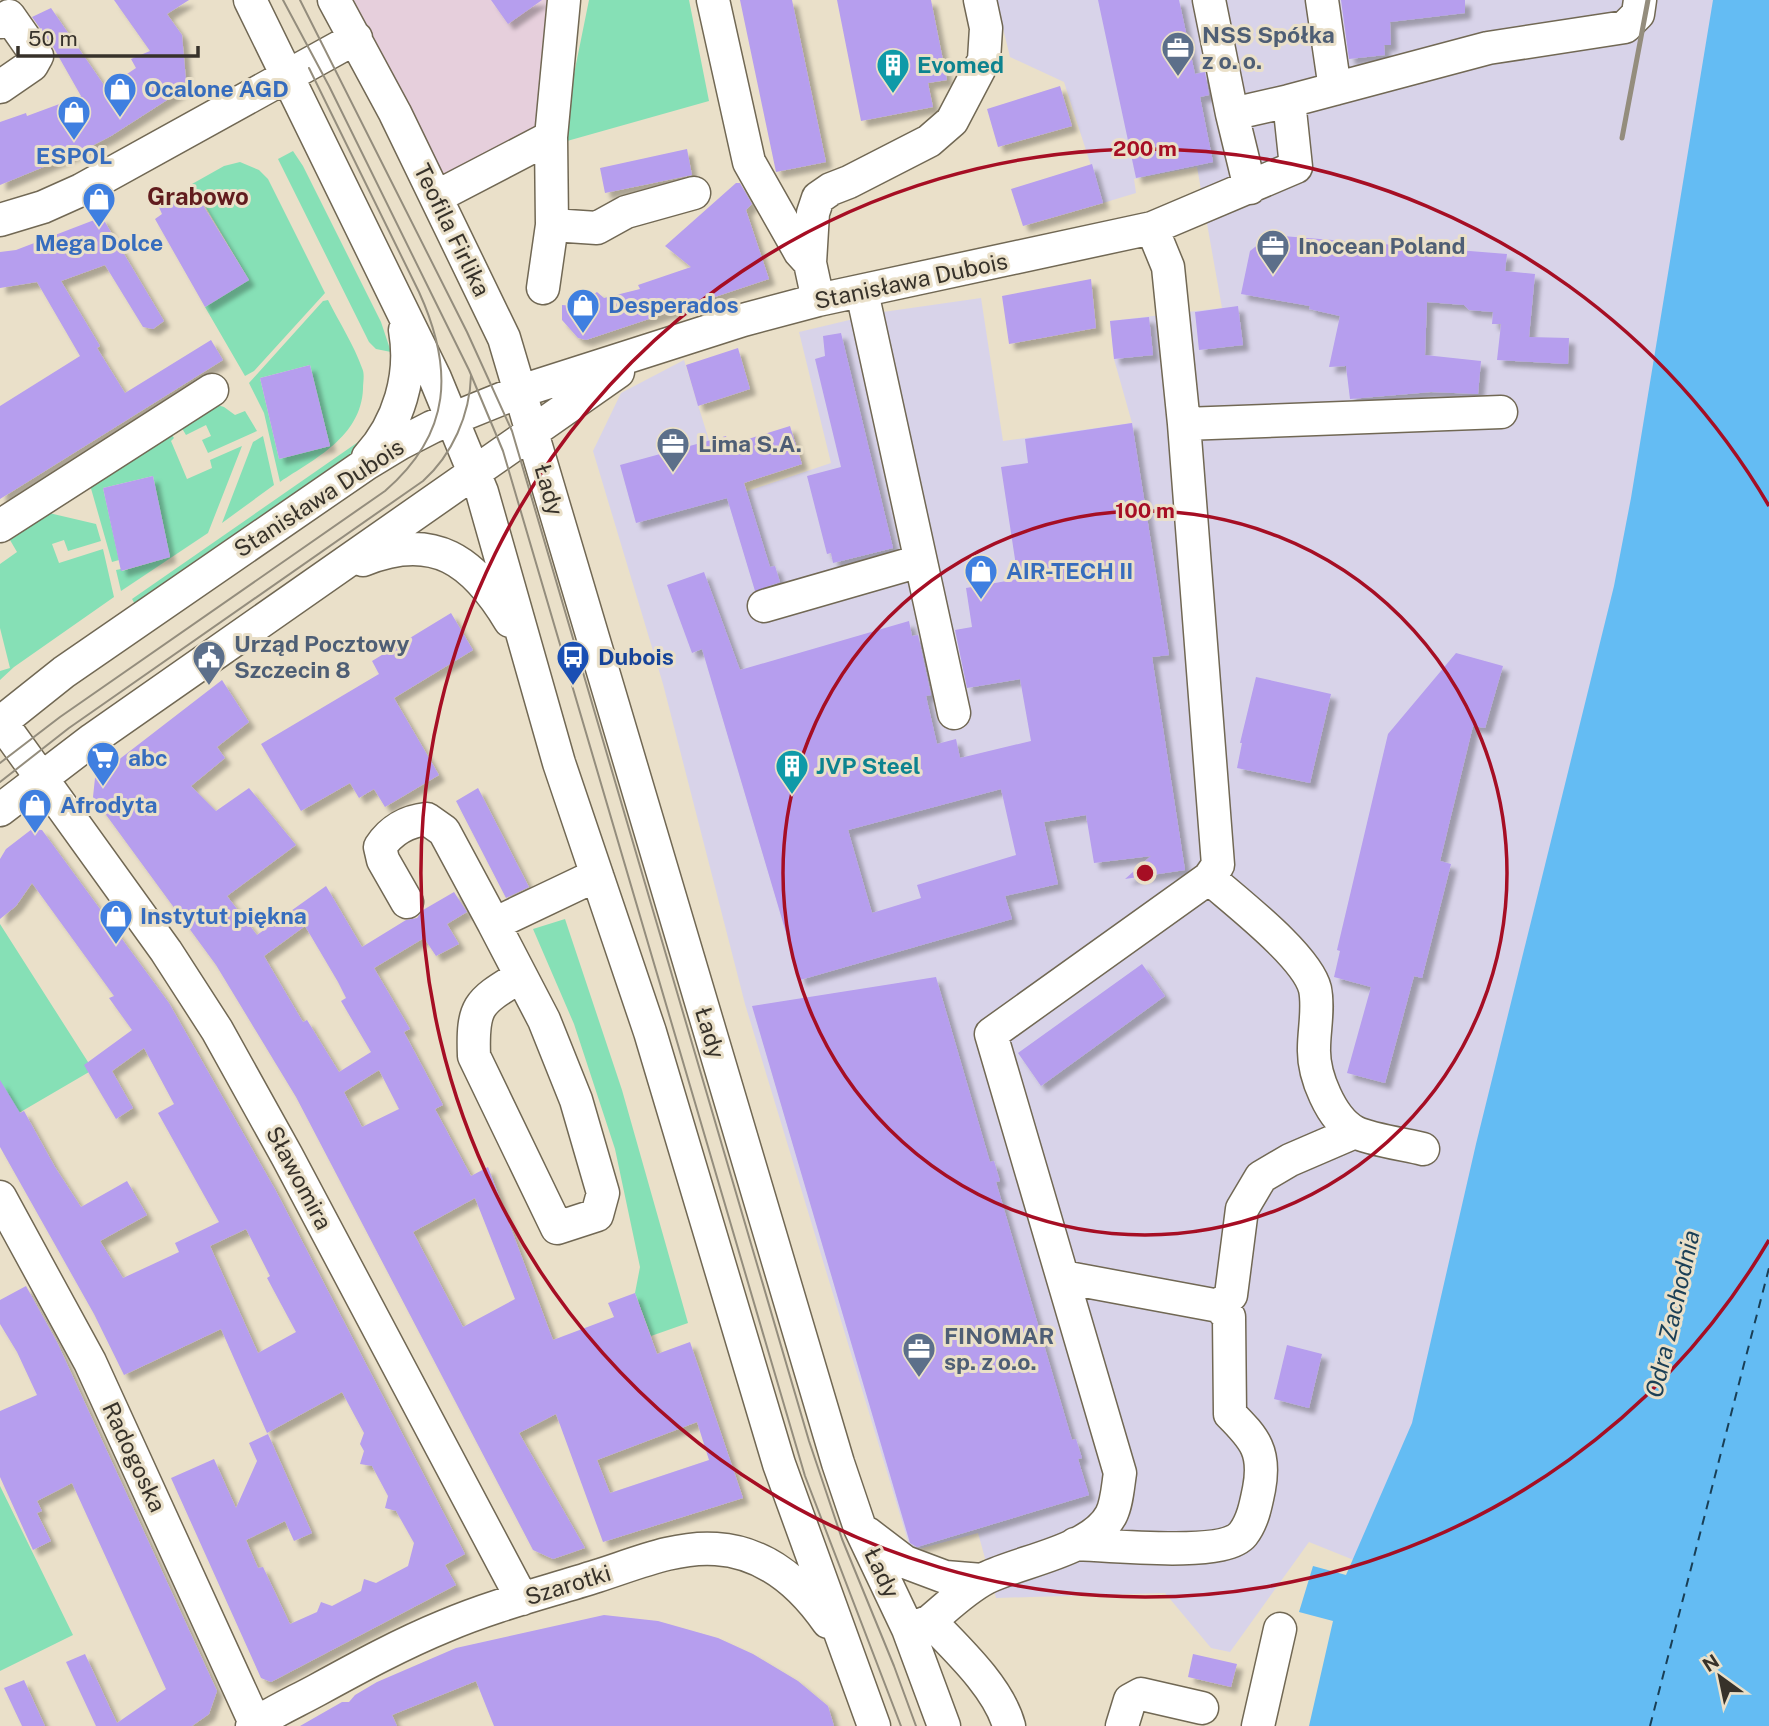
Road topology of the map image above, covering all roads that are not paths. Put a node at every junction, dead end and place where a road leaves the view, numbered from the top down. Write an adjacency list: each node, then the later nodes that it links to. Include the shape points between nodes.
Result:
1 (250, 0): 11 (street)
2 (334, 0): 10 (street, Teofila Firlika)
3 (564, 0): 16 (street)
4 (713, 0): 23 (street, via 749,162)
5 (980, 0): 23 (street, via 986,28 984,60 952,121 929,141 818,198)
6 (1209, 0): 15 (street)
7 (1322, 0): 13 (street)
8 (1640, 0): 13 (street, via 1638,14 1625,27 1488,48)
9 (10, 12): 12 (street, via 37,56 32,65)
10 (356, 38): 11 (street); 19 (street, Teofila Firlika)
11 (287, 75): 20 (street, via 81,190 43,208); 27 (street)
12 (0, 87)
13 (1335, 89): 14 (street)
14 (1289, 102): 15 (street); 17 (street, Stanisława Dubois, via 1296,167)
15 (1232, 114): 17 (street)
16 (551, 137): 19 (street); 21 (street)
17 (1250, 188): 22 (street, Stanisława Dubois)
18 (694, 193): 21 (street, via 625,212 597,228)
19 (436, 197): 30 (street, Teofila Firlika, via 500,330)
20 (0, 220)
21 (552, 225): 24 (street)
22 (1152, 228): 25 (street, Stanisława Dubois); 33 (street, via 1168,267)
23 (810, 263): 26 (street)
24 (543, 288)
25 (862, 292): 26 (street, Stanisława Dubois); 38 (street)
26 (818, 300): 28 (street, Stanisława Dubois)
27 (399, 305): 32 (street); 36 (street, via 407,346 400,402 379,445)
28 (672, 343): 30 (street, Stanisława Dubois); 34 (street, Stanisława Dubois, via 621,370)
29 (212, 390): 37 (street)
30 (521, 391): 32 (street, Stanisława Dubois); 34 (street, Teofila Firlika)
31 (1501, 412): 33 (street)
32 (452, 418): 35 (street); 36 (street, Stanisława Dubois)
33 (1184, 424): 47 (street, via 1218,865)
34 (532, 430): 35 (street, Stanisława Dubois); 56 (street, Łady)
35 (474, 472): 39 (street, Stanisława Dubois); 41 (street)
36 (348, 476): 43 (street, Stanisława Dubois, via 64,672)
37 (0, 526)
38 (920, 561): 40 (street); 42 (street)
39 (324, 579): 41 (street, via 390,551 426,550 446,555 466,565 487,587); 44 (street, Stanisława Dubois)
40 (764, 606)
41 (526, 653): 46 (street)
42 (954, 713)
43 (1, 722): 44 (street, Stanisława Dubois)
44 (42, 777): 45 (street, Stanisława Dubois); 59 (street, Sławomira, via 217,1030)
45 (0, 810)
46 (597, 875): 49 (street); 62 (street, via 666,1081 779,1464)
47 (1209, 878): 51 (street, via 1306,969 1315,990 1314,1052 1321,1085 1334,1113); 54 (street, via 991,1034)
48 (407, 902): 49 (street, via 380,847 411,820 427,819 444,831)
49 (494, 924): 50 (street)
50 (521, 975): 50 (street, via 576,1100 603,1193 597,1215 557,1228 474,1056 473,1024 485,998)
51 (1355, 1132): 52 (street); 55 (street, via 1261,1177 1242,1209 1231,1295)
52 (1423, 1149)
53 (0, 1197): 64 (street, Radogoska, via 90,1362)
54 (1063, 1277): 55 (street); 57 (street, via 1120,1473 1111,1515 1096,1532)
55 (1219, 1306): 57 (street, via 1229,1317 1230,1414 1259,1448 1261,1479 1255,1510 1242,1536 1222,1546 1198,1549)
56 (860, 1528): 58 (street, via 905,1562 945,1577); 60 (street, Łady)
57 (1076, 1544): 58 (street)
58 (982, 1580): 60 (street)
59 (522, 1599): 62 (street, Szarotki, via 668,1555 701,1549 739,1553 773,1566 804,1593 827,1620); 64 (street, Szarotki, via 418,1638)
60 (919, 1625): 66 (street); 67 (street, via 954,1646 999,1703)
61 (1280, 1629): 69 (street)
62 (855, 1671): 65 (street)
63 (1202, 1708): 68 (street, via 1141,1694 1130,1700)
64 (253, 1725)
65 (874, 1726)
66 (944, 1726)
67 (1009, 1726)
68 (1122, 1726)
69 (1258, 1726)

